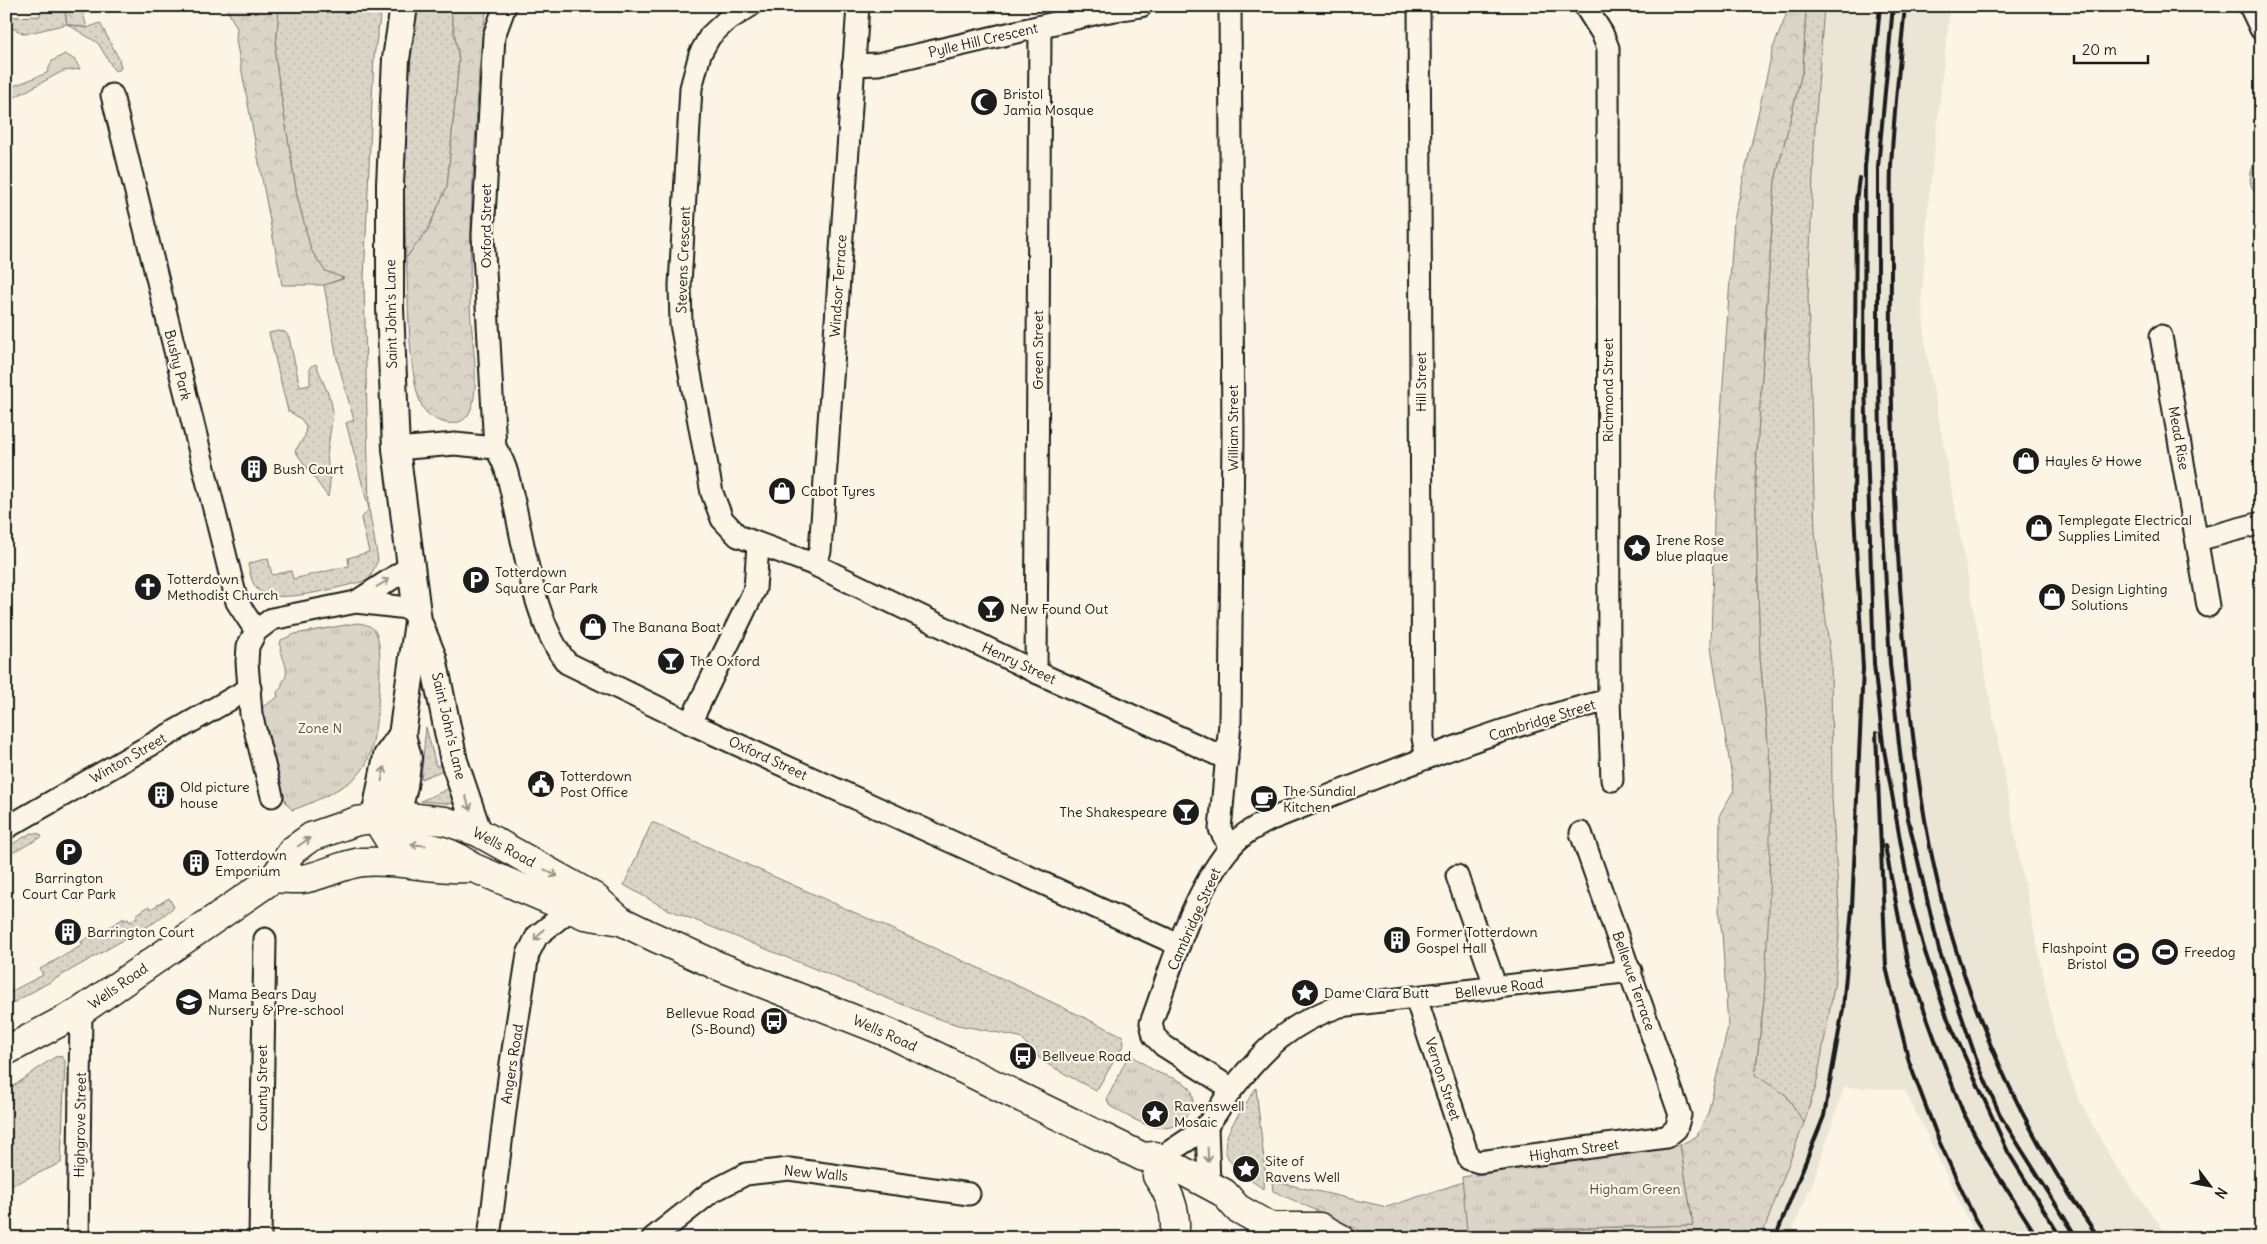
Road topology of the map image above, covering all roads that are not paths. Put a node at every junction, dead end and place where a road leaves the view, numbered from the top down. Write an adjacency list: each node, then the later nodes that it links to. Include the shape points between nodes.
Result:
1 (404, 6): 15 (street, Saint John's Lane, via 396,59 390,184 390,308)
2 (504, 6): 16 (street, Oxford Street, via 494,36 483,235)
3 (750, 6): 19 (street, Stevens Crescent, via 710,36 700,54 691,88 680,294 681,324 712,493 722,519 738,536)
4 (858, 6): 12 (street, Windsor Terrace)
5 (1141, 6): 10 (street, Pylle Hill Crescent)
6 (1230, 6): 31 (street, William Street, via 1233,435)
7 (1419, 6): 30 (street, Hill Street, via 1423,728)
8 (1585, 6): 28 (street, Richmond Street, via 1608,48)
9 (2250, 6): 11 (street)
10 (1040, 27): 12 (street, Pylle Hill Crescent, via 878,64); 26 (street, Green Street)
11 (2261, 29)
12 (853, 65): 20 (street, Windsor Terrace, via 820,551)
13 (112, 95): 25 (street, Bushy Park, via 237,602)
14 (2161, 336): 18 (street, Mead Rise)
15 (396, 448): 16 (street, via 455,444); 21 (street, Saint John's Lane)
16 (495, 448): 29 (street, Oxford Street, via 506,468 530,575 546,629 556,649 567,663)
17 (2261, 523): 18 (street)
18 (2197, 540): 23 (street, Mead Rise)
19 (758, 545): 20 (street, Stevens Crescent); 29 (street, via 755,589)
20 (813, 564): 26 (street, Henry Street)
21 (411, 566): 22 (street, one-way to 21); 24 (street, Saint John's Lane)
22 (356, 602): 24 (street); 25 (street, via 272,619)
23 (2208, 606)
24 (417, 615): 34 (street, Saint John's Lane, via 402,735 408,758); 36 (street, Saint John's Lane, one-way to 36, via 433,658 454,761)
25 (256, 631): 27 (street, via 247,654)
26 (1036, 672): 31 (street, Henry Street)
27 (250, 688): 33 (street, via 251,714); 35 (street, Winton Street)
28 (1609, 700): 30 (street, Cambridge Street, via 1566,710); 32 (street, Richmond Street)
29 (690, 723): 45 (street, Oxford Street)
30 (1427, 758): 38 (street, Cambridge Street, via 1269,820 1245,833)
31 (1227, 759): 38 (street, William Street, via 1220,829)
32 (1612, 780)
33 (272, 796)
34 (387, 816): 36 (highway, Wells Road, via 445,821); 39 (highway); 41 (highway, Wells Road, one-way to 34, via 292,850 311,837 339,826)
35 (6, 828)
36 (478, 832): 43 (highway, Wells Road, one-way to 43, via 594,897)
37 (1581, 833): 46 (street, Bellevue Terrace)
38 (1230, 848): 45 (street, Cambridge Street, via 1214,870)
39 (389, 852): 41 (highway, via 302,879); 42 (highway, Wells Road, one-way to 39, via 430,846)
40 (1457, 876): 47 (street)
41 (274, 878): 49 (highway, Wells Road)
42 (571, 909): 43 (highway, Wells Road); 62 (street, Angers Road, one-way to 62, via 537,936 528,954)
43 (621, 921): 55 (highway, Wells Road, via 716,965 889,1032)
44 (264, 939): 61 (street, County Street)
45 (1179, 945): 51 (street, Cambridge Street, via 1152,1022 1154,1036 1164,1046)
46 (1631, 972): 47 (street, Bellevue Road); 53 (street, Bellevue Terrace, via 1680,1115)
47 (1496, 988): 48 (street, Bellevue Road)
48 (1416, 998): 51 (street, Bellevue Road, via 1340,1006 1313,1015 1264,1052); 54 (street, Vernon Street)
49 (81, 1012): 50 (highway, Wells Road); 60 (street, Highgrove Street)
50 (6, 1050)
51 (1232, 1089): 52 (street, Bellevue Road)
52 (1206, 1126): 55 (street, Bellevue Road); 56 (street, one-way to 56)
53 (1676, 1129): 54 (street, Higham Street, via 1666,1137 1479,1162)
54 (1469, 1159)
55 (1153, 1164): 56 (highway, Wells Road); 58 (highway, Wells Road, via 1216,1208); 64 (highway, via 1175,1213)
56 (1210, 1185): 58 (highway, Wells Road, via 1224,1193)
57 (969, 1194): 63 (street, New Walls, via 789,1169 746,1174 711,1192)
58 (1237, 1208): 59 (highway, Wells Road)
59 (1280, 1232): 65 (highway, via 1320,1227)
60 (78, 1238)
61 (260, 1238)
62 (489, 1238)
63 (653, 1238)
64 (1174, 1238)
65 (1340, 1238)

